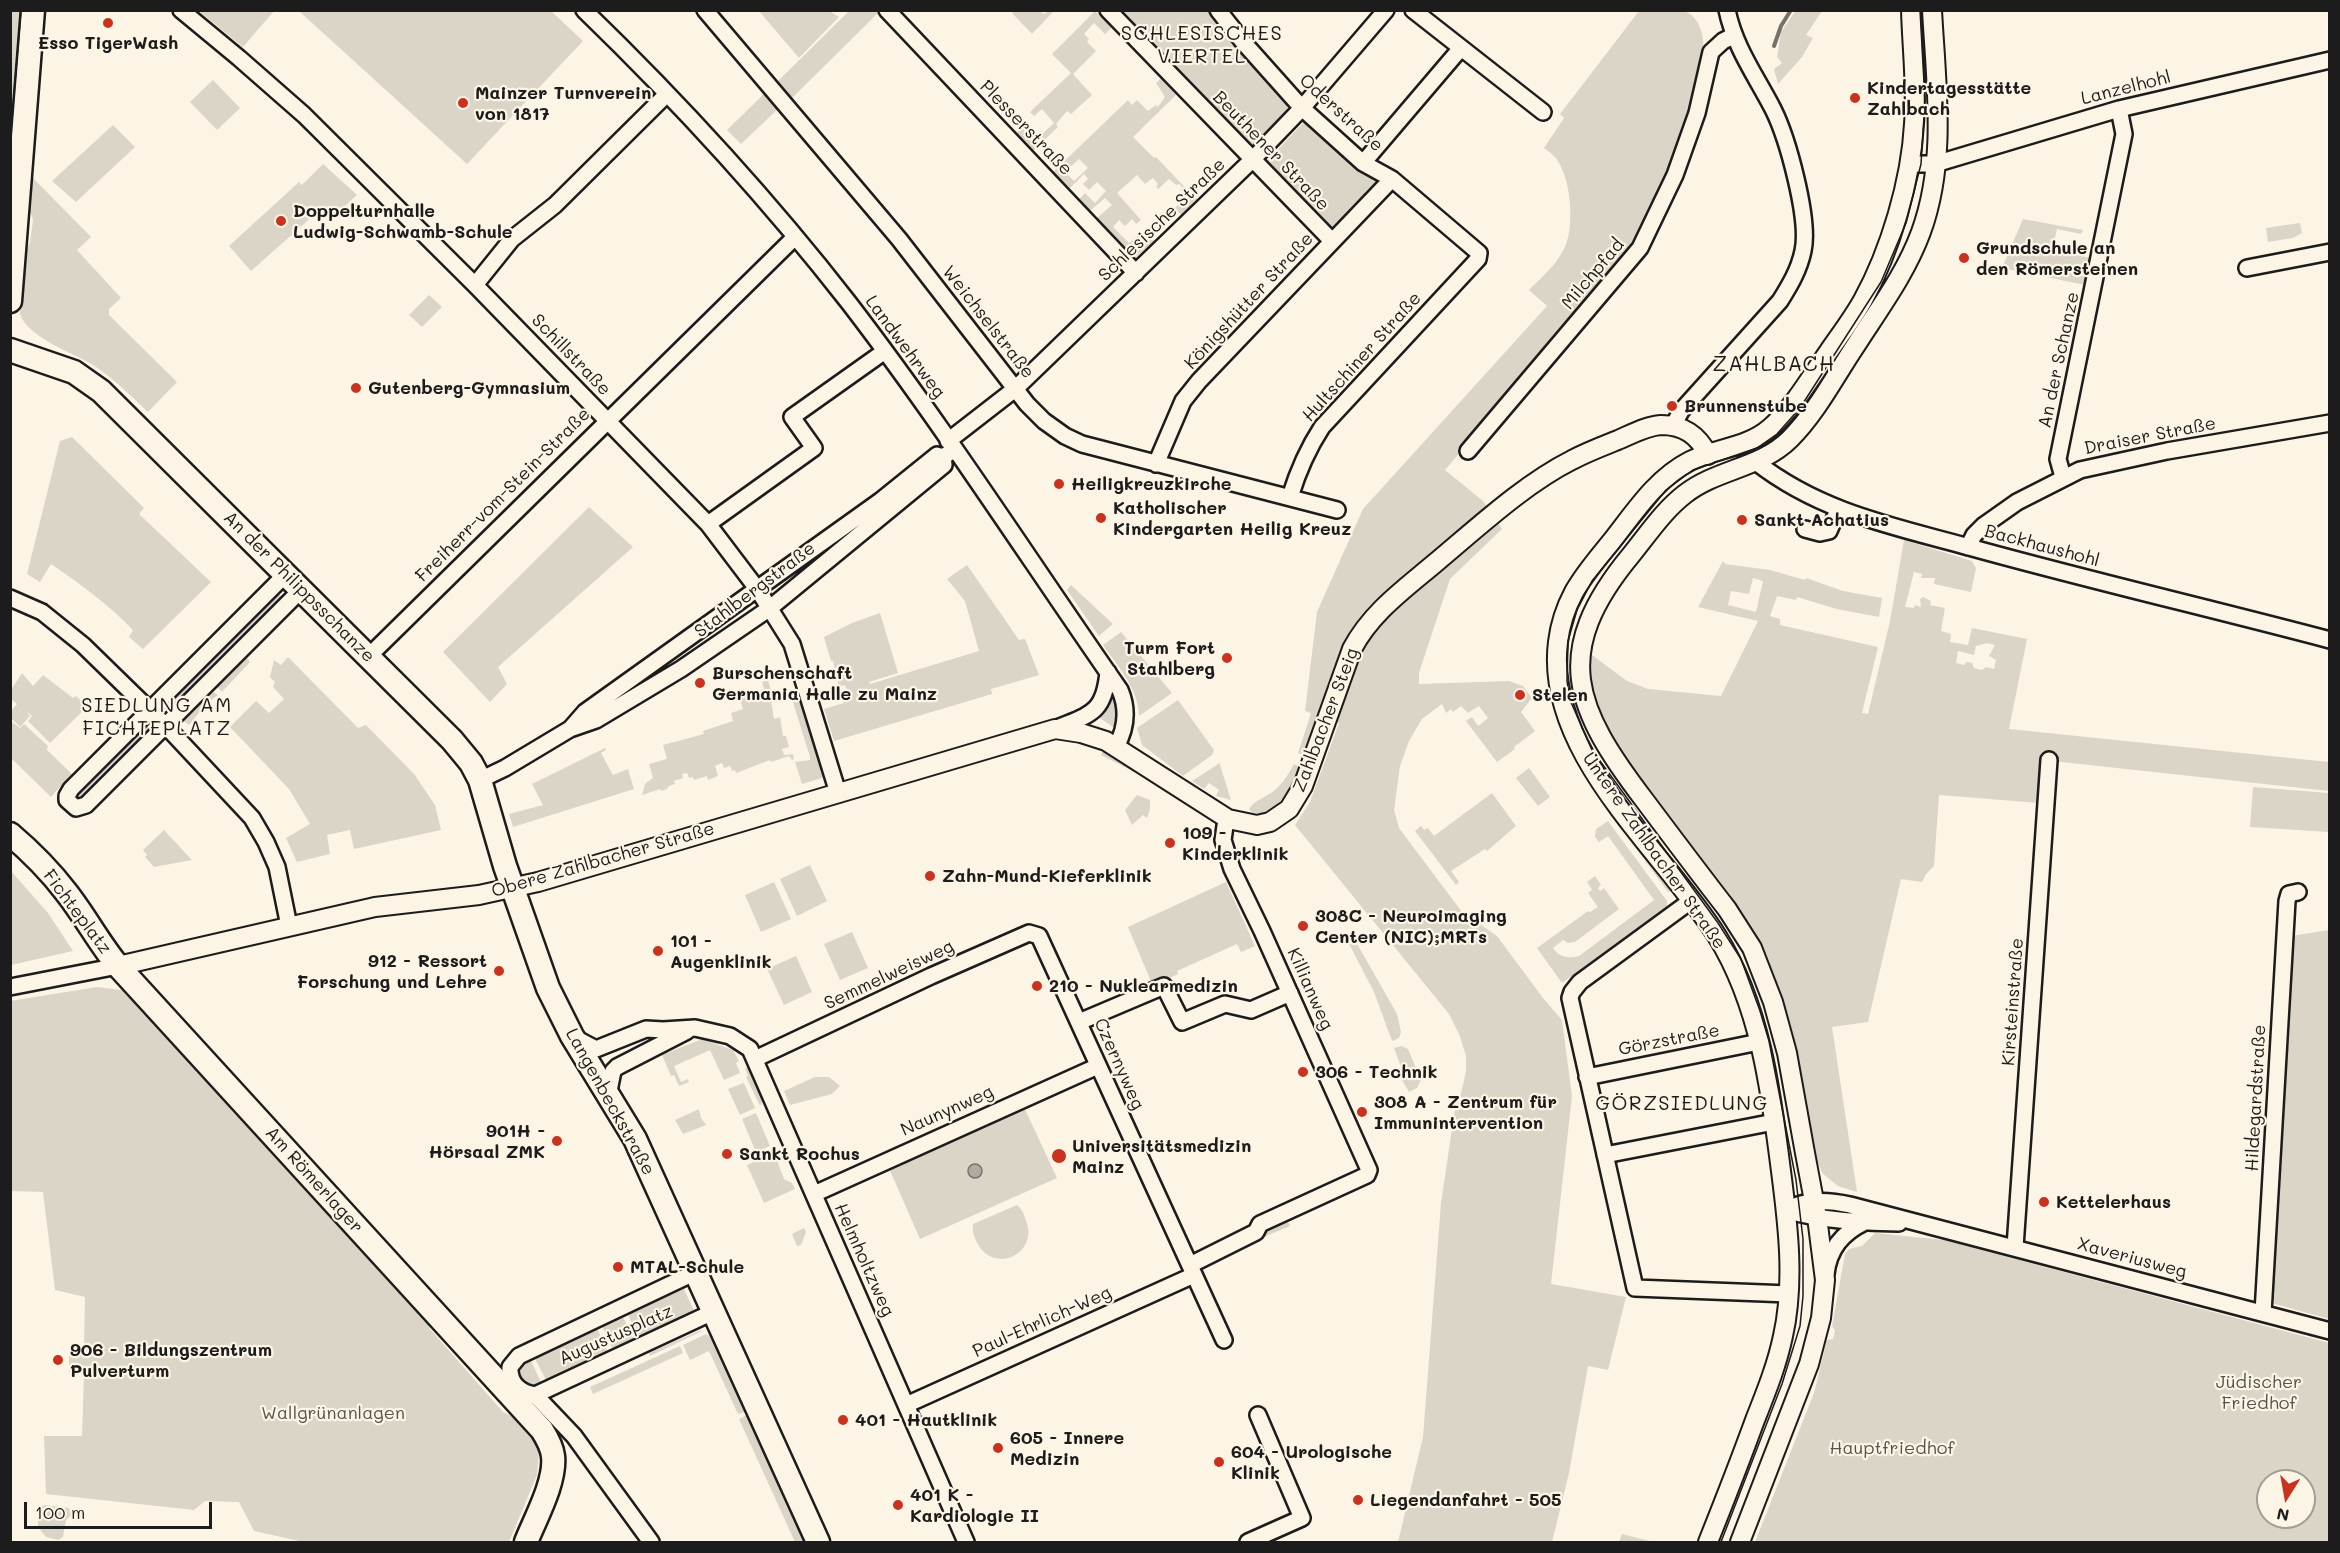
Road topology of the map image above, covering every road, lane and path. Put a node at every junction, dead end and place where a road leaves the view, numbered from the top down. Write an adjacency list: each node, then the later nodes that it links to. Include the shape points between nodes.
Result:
1 (33, 10): 32 (main road)
2 (181, 10): 31 (street, Schillstraße, via 304,115)
3 (584, 10): 16 (street, Landwehrweg)
4 (705, 10): 35 (street, Weichselstraße, via 899,239)
5 (887, 10): 30 (street, Plesserstraße)
6 (1108, 10): 20 (street, Beuthener Straße)
7 (1218, 10): 17 (street, Oderstraße)
8 (1386, 10): 17 (street, Schlesische Straße)
9 (1413, 10): 14 (street)
10 (1727, 10): 13 (street)
11 (1911, 10): 22 (street, Untere Zahlbacher Straße, via 1915,104)
12 (1932, 10): 23 (street, Untere Zahlbacher Straße, via 1938,101)
13 (1735, 41): 38 (street, via 1773,109 1786,148 1804,220 1803,250 1792,282 1780,301 1681,411); 41 (street, Milchpfad, via 1723,41 1711,52 1697,113 1676,175 1640,248)
14 (1461, 48): 19 (street); 21 (street)
15 (2330, 60): 18 (street, Lanzelhohl)
16 (668, 94): 25 (street, Landwehrweg); 31 (street, via 555,205 512,239)
17 (1302, 108): 20 (street, Schlesische Straße); 21 (street, Oderstraße)
18 (2119, 109): 23 (street, Lanzelhohl); 46 (street, An der Schanze, via 2124,134 2058,459)
19 (1543, 112)
20 (1252, 160): 26 (street, Beuthener Straße); 30 (street, Schlesische Straße)
21 (1363, 163): 24 (street, Oderstraße)
22 (1910, 164): 23 (street, Lanzelhohl); 39 (street, Untere Zahlbacher Straße, via 1882,258 1856,312 1786,411 1770,428)
23 (1935, 164): 43 (street, Untere Zahlbacher Straße, via 1921,233 1890,292 1800,428 1784,445)
24 (1392, 179): 26 (street, Königshütter Straße); 28 (street, Oderstraße)
25 (795, 237): 34 (street, Landwehrweg); 36 (street, Freiherr-vom-Stein-Straße)
26 (1332, 241): 44 (street, Königshütter Straße, via 1183,401)
27 (2330, 252): 29 (street)
28 (1479, 253): 48 (street, Hultschiner Straße, via 1478,259 1322,428 1308,448)
29 (2247, 268)
30 (1136, 273): 35 (street, Schlesische Straße)
31 (475, 285): 36 (street, Schillstraße)
32 (10, 301)
33 (10, 350): 54 (main road, An der Philippsschanze, via 74,372 101,391)
34 (885, 351): 40 (street, Landwehrweg); 51 (street, via 792,417 814,448)
35 (1015, 389): 40 (street, Schlesische Straße); 44 (street, Weichselstraße, via 1036,413 1065,436 1103,451)
36 (607, 420): 51 (street, Schillstraße); 59 (street, Freiherr-vom-Stein-Straße)
37 (2330, 423): 46 (street, Draiser Straße, via 2108,462)
38 (1673, 426): 42 (street); 69 (street, Zahlbacher Steig, via 1641,430 1571,460 1492,516 1389,601 1372,618 1352,649 1311,768 1294,802 1270,822 1257,825)
39 (1749, 441): 42 (street, Untere Zahlbacher Straße); 43 (street)
40 (948, 449): 55 (street, Stahlbergstraße); 57 (street, Stahlbergstraße, via 944,465); 60 (street, Landwehrweg)
41 (1468, 451)
42 (1703, 459): 45 (street); 47 (street); 73 (street, Untere Zahlbacher Straße, via 1661,481 1583,577 1566,612 1557,661 1560,695 1578,742 1603,784)
43 (1756, 462): 45 (street, Untere Zahlbacher Straße); 50 (street, Backhaushohl)
44 (1156, 464): 48 (street, Weichselstraße)
45 (1730, 470): 47 (street, Untere Zahlbacher Straße)
46 (2063, 477): 53 (street, Draiser Straße, via 2017,502 1976,531)
47 (1688, 492): 91 (street, Untere Zahlbacher Straße, via 1671,506 1622,565 1594,607 1582,646 1581,683 1601,740 1727,909 1761,967 1787,1053)
48 (1290, 497): 49 (street, Weichselstraße)
49 (1337, 510)
50 (1838, 510): 52 (street, via 1829,531); 53 (street, Backhaushohl)
51 (708, 524): 55 (street, Schillstraße)
52 (1805, 529)
53 (1968, 547): 58 (street, Backhaushohl)
54 (294, 581): 59 (main road, An der Philippsschanze); 61 (street); 62 (street)
55 (758, 590): 57 (street, Schillstraße); 63 (street, Stahlbergstraße, via 585,712)
56 (10, 598): 61 (street, via 42,612 66,630)
57 (770, 608): 63 (street, Stahlbergstraße, via 681,669 596,720); 68 (street, Schillstraße, via 792,644)
58 (2330, 640)
59 (369, 657): 67 (main road, An der Philippsschanze, via 456,745)
60 (1108, 672): 64 (street, via 1105,696 1098,707); 65 (street, Landwehrweg, via 1120,690 1125,708 1125,722)
61 (149, 710): 62 (street); 62 (street, via 71,789 67,796 72,805 86,805)
62 (165, 725): 74 (street, via 252,818 277,867)
63 (570, 729): 67 (street, Stahlbergstraße)
64 (1055, 729): 65 (street, Obere Zahlbacher Straße, via 1097,738); 68 (street, Obere Zahlbacher Straße)
65 (1116, 747): 69 (street, Zahlbacher Steig)
66 (2049, 760): 95 (street, Kirsteinstraße)
67 (480, 780): 71 (main road, An der Philippsschanze)
68 (838, 793): 71 (street, Obere Zahlbacher Straße)
69 (1228, 819): 78 (street, Killianweg, via 1223,840 1226,854)
70 (10, 834): 76 (main road, Fichteplatz, via 66,892)
71 (513, 888): 74 (street, Obere Zahlbacher Straße, via 398,903); 81 (main road, Langenbeckstraße, via 548,988)
72 (2298, 892): 101 (street, Hildegardstraße, via 2289,894 2287,901)
73 (1692, 900): 82 (street, Untere Zahlbacher Straße, via 1732,963 1746,994); 85 (street, via 1580,982 1572,992 1570,998)
74 (289, 926): 76 (street, Obere Zahlbacher Straße)
75 (1039, 936): 79 (street, Czernyweg); 83 (street, Semmelweisweg, via 1029,933)
76 (118, 966): 77 (street, Obere Zahlbacher Straße); 104 (main road, Am Römerlager)
77 (10, 987)
78 (1290, 993): 79 (street, via 1251,1010 1226,1004 1182,1022 1164,986); 89 (street, Killianweg, via 1369,1170)
79 (1079, 1022): 84 (street, Czernyweg)
80 (695, 1028): 81 (street, Helmholtzweg, via 646,1029 596,1049); 83 (street, Helmholtzweg, via 741,1041); 86 (street, via 617,1067)
81 (572, 1036): 86 (main road, Langenbeckstraße)
82 (1759, 1042): 85 (street, Görzstraße); 87 (street, Untere Zahlbacher Straße)
83 (756, 1059): 90 (street, Helmholtzweg)
84 (1098, 1066): 90 (street, Naunynweg); 96 (street, Czernyweg)
85 (1587, 1077): 88 (street)
86 (608, 1096): 97 (main road, Langenbeckstraße, via 635,1139)
87 (1774, 1122): 88 (street); 92 (street, Untere Zahlbacher Straße)
88 (1605, 1155): 99 (street, via 1635,1288)
89 (1367, 1175): 96 (street, Paul-Ehrlich-Weg, via 1260,1224 1256,1232)
90 (814, 1194): 106 (street, Helmholtzweg)
91 (1816, 1209): 92 (street, Xaveriusweg); 93 (street, Xaveriusweg); 94 (street, Xaveriusweg, via 1841,1203); 98 (street, Untere Zahlbacher Straße)
92 (1786, 1210): 99 (street, Untere Zahlbacher Straße)
93 (1865, 1222): 94 (street, Xaveriusweg); 98 (street, via 1835,1246)
94 (1923, 1223): 95 (street, Xaveriusweg)
95 (2015, 1247): 101 (street, Xaveriusweg)
96 (1192, 1270): 103 (street, Czernyweg); 106 (street, Paul-Ehrlich-Weg)
97 (696, 1272): 100 (main road, Langenbeckstraße); 104 (street, Augustusplatz, via 527,1352 513,1361)
98 (1825, 1280): 114 (street, Untere Zahlbacher Straße, via 1820,1325 1809,1364)
99 (1789, 1294): 113 (street, Untere Zahlbacher Straße, via 1779,1354)
100 (713, 1312): 105 (street, Augustusplatz); 110 (main road, Langenbeckstraße)
101 (2263, 1313): 102 (street, Xaveriusweg)
102 (2330, 1331)
103 (1224, 1340)
104 (508, 1382): 105 (street, Augustusplatz); 105 (street, via 510,1374 515,1386); 108 (main road, Am Römerlager, via 542,1430 553,1457 546,1493)
105 (535, 1395): 109 (street, via 574,1436)
106 (906, 1405): 111 (street, Helmholtzweg)
107 (1258, 1415): 112 (street, via 1302,1518)
108 (526, 1542)
109 (651, 1542)
110 (818, 1542)
111 (966, 1542)
112 (1248, 1542)
113 (1708, 1542)
114 (1740, 1542)

